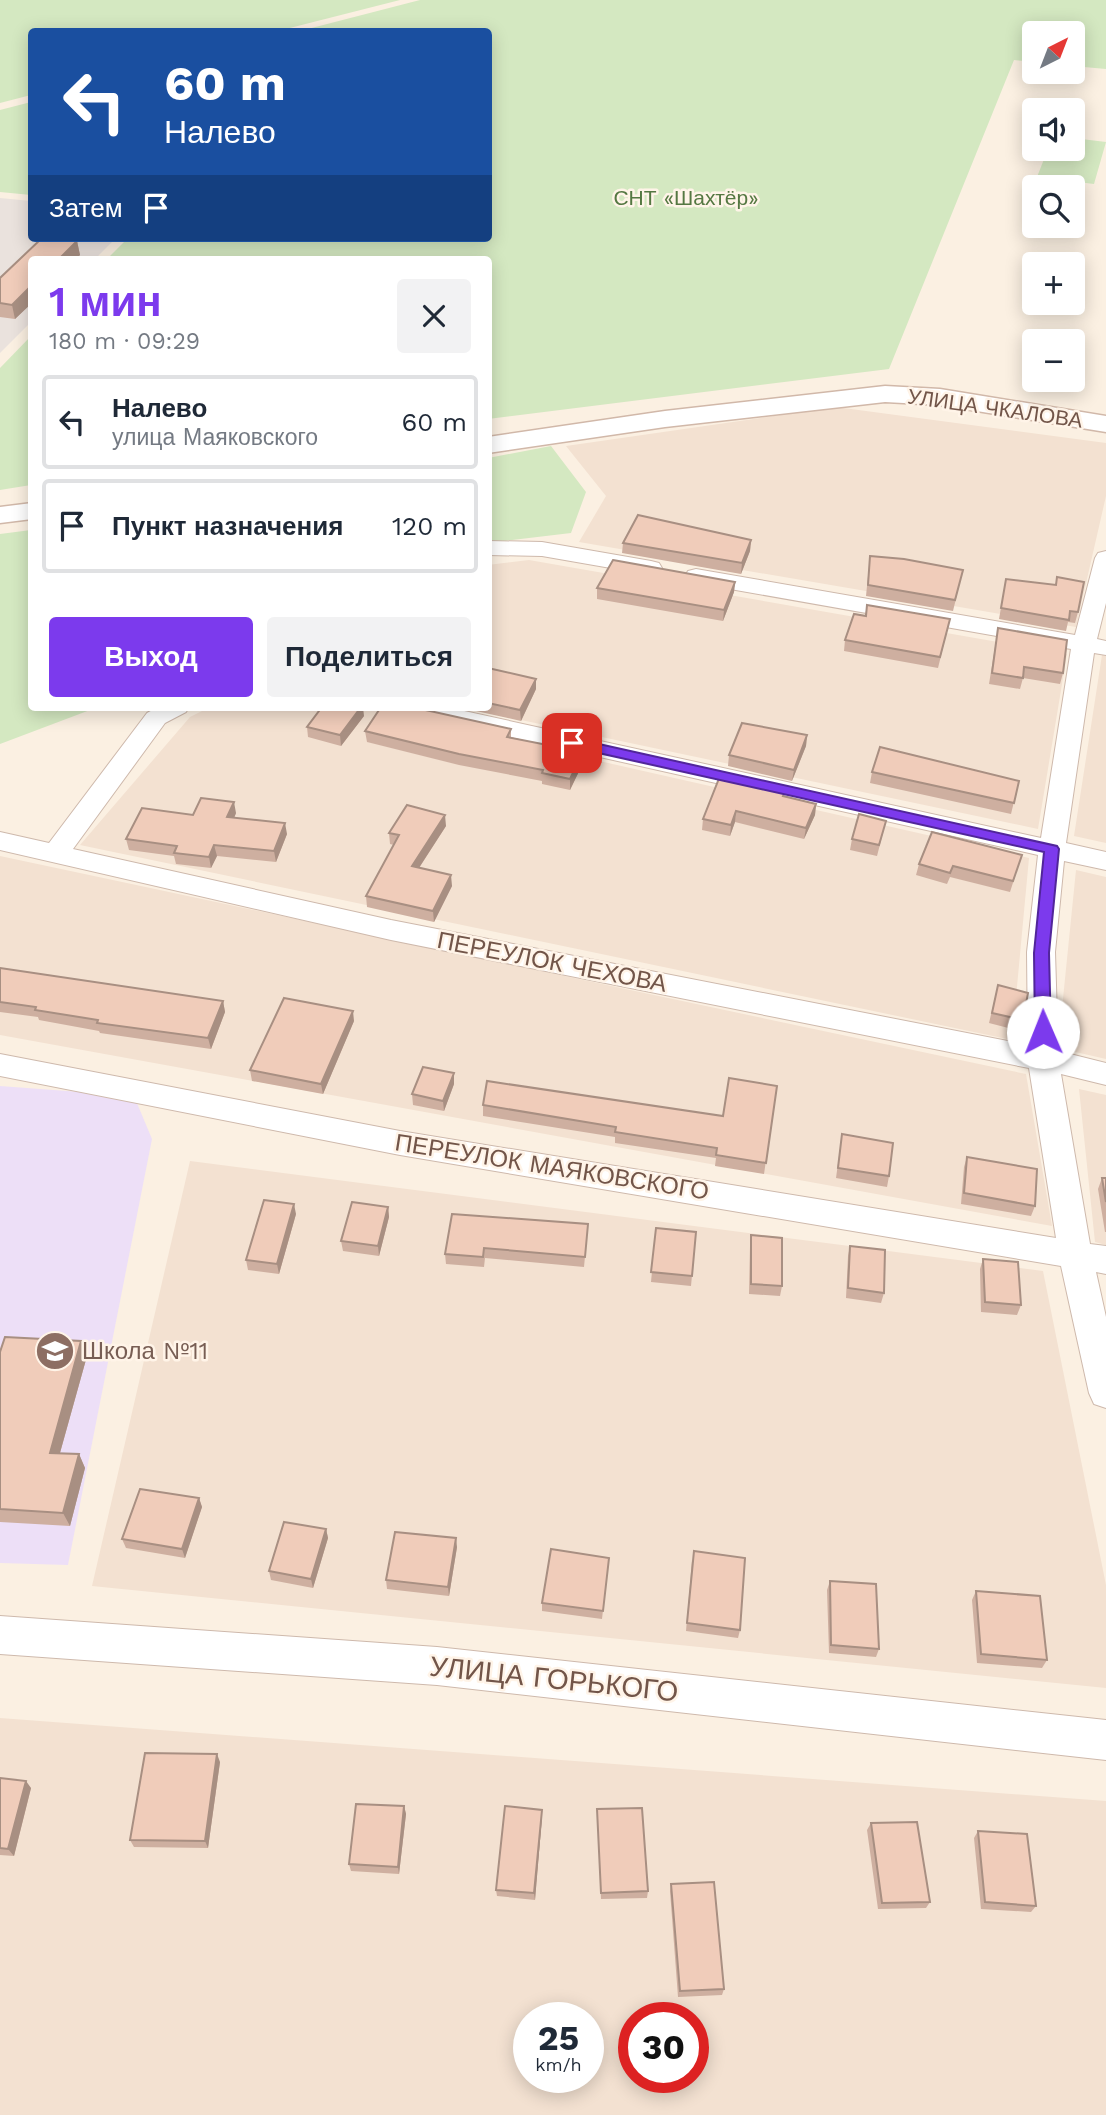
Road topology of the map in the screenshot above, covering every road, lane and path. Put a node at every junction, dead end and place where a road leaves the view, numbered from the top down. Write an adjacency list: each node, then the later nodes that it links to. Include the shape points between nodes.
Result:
1 (1106, 424): 2 (main road, УЛИЦА ЧКАЛОВА, via 940,397 885,394)
2 (492, 444)
3 (28, 512): 4 (main road)
4 (0, 515)
5 (492, 548): 7 (street, via 542,549)
6 (1106, 558): 7 (street)
7 (1095, 646): 11 (street)
8 (170, 711): 12 (street, via 156,719)
9 (430, 711): 11 (street)
10 (0, 841): 12 (street, ПЕРЕУЛОК ЧЕХОВА)
11 (1052, 849): 13 (street); 14 (street, via 1041,953)
12 (57, 852): 14 (street, ПЕРЕУЛОК ЧЕХОВА, via 391,930)
13 (1106, 861)
14 (1043, 1059): 16 (street, ПЕРЕУЛОК ЧЕХОВА); 17 (street)
15 (0, 1065): 17 (street, ПЕРЕУЛОК МАЯКОВСКОГО, via 400,1143)
16 (1106, 1074)
17 (1075, 1253): 18 (street, ПЕРЕУЛОК МАЯКОВСКОГО); 19 (street)
18 (1106, 1260)
19 (1106, 1393)
20 (0, 1635): 21 (street, УЛИЦА ГОРЬКОГО, via 437,1666)
21 (1106, 1740)

